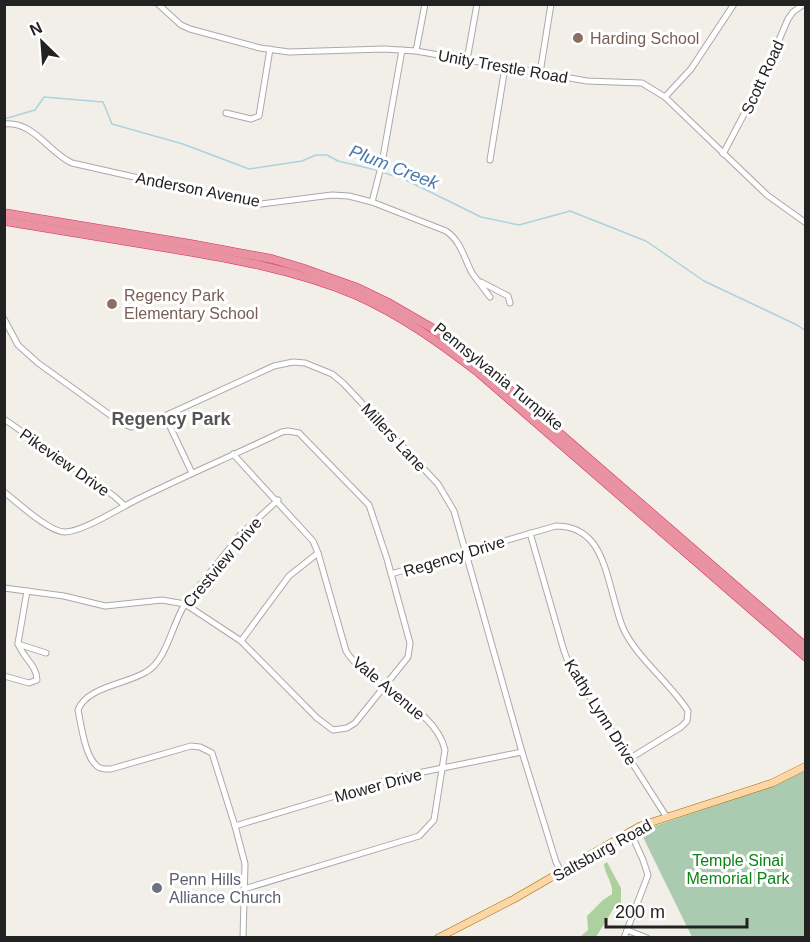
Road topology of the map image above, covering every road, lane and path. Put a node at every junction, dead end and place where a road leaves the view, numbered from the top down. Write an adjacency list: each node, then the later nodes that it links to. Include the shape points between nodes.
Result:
1 (158, 4): 7 (street, Unity Trestle Road, via 190,29)
2 (424, 4): 9 (street)
3 (477, 4): 10 (street)
4 (551, 4): 12 (street)
5 (734, 4): 13 (street, via 691,69)
6 (804, 4): 16 (street, Scott Road, via 788,19 761,82)
7 (270, 50): 8 (street, Unity Trestle Road); 14 (street, via 258,116 251,119)
8 (402, 50): 9 (street, Unity Trestle Road); 18 (street)
9 (416, 51): 10 (street, Unity Trestle Road)
10 (467, 60): 11 (street, Unity Trestle Road)
11 (505, 67): 12 (street, Unity Trestle Road); 17 (street)
12 (540, 73): 13 (street, Unity Trestle Road, via 587,81 635,81)
13 (665, 97): 16 (street, Unity Trestle Road)
14 (226, 113)
15 (4, 124): 18 (street, Anderson Avenue, via 28,128 72,163 236,200 261,204 332,195)
16 (723, 153): 21 (street, Unity Trestle Road, via 767,195)
17 (490, 160)
18 (372, 202): 22 (street, Anderson Avenue, via 452,235)
19 (4, 213): 42 (highway, Pennsylvania Turnpike, via 272,259 327,276 387,302 432,328 481,365)
20 (4, 221): 44 (highway, Pennsylvania Turnpike, via 277,268 339,288 397,315 479,373)
21 (806, 223)
22 (479, 281): 23 (street, Anderson Avenue); 24 (street, via 504,292)
23 (490, 297)
24 (510, 303)
25 (4, 319): 26 (street, Millers Lane, via 18,345 38,363 125,424 139,427)
26 (165, 416): 29 (street); 34 (street, Millers Lane, via 274,366 292,362 321,368 343,383 438,484 454,511)
27 (4, 419): 32 (street, Pikeview Drive)
28 (233, 454): 29 (street, Regency Drive); 31 (street, Vale Avenue); 36 (street, Regency Drive, via 282,432 299,433 369,505)
29 (192, 473): 32 (street, Regency Drive)
30 (4, 492): 32 (street, Regency Drive, via 50,527 63,532)
31 (278, 501): 35 (street, Vale Avenue, via 309,535); 39 (street, Crestview Drive, via 241,534)
32 (125, 506)
33 (530, 533): 34 (street, Regency Drive); 48 (street, Kathy Lynn Drive, via 567,658); 48 (street, Regency Drive, via 556,526 573,527 593,543 623,629 688,711 687,721 681,727)
34 (465, 552): 36 (street, Regency Drive); 47 (street, Millers Lane)
35 (318, 553): 40 (street, via 289,576); 46 (street, Vale Avenue, via 346,651 357,665)
36 (392, 574): 46 (street, via 411,643 408,657)
37 (4, 588): 38 (street)
38 (27, 591): 39 (street, via 105,606 162,600); 41 (street)
39 (185, 604): 40 (street); 52 (street, Crestview Drive, via 153,668 82,701 78,710 82,731 92,761 102,769 191,746 206,749 212,753)
40 (241, 640): 46 (street, via 333,730 356,723)
41 (18, 644): 43 (street); 45 (street, via 34,668 37,681 28,683)
42 (806, 647)
43 (45, 653)
44 (806, 657)
45 (4, 676)
46 (386, 686): 50 (street, Vale Avenue, via 437,731 445,750)
47 (522, 752): 50 (street, Mower Drive); 54 (street, Millers Lane)
48 (629, 759): 51 (street, Kathy Lynn Drive)
49 (806, 766): 51 (main road, Saltsburg Road, via 772,783)
50 (443, 768): 52 (street, Mower Drive, via 398,777); 55 (street, Vale Avenue, via 434,820 419,836)
51 (666, 816): 53 (main road, Saltsburg Road)
52 (236, 826): 55 (street, Crestview Drive, via 245,864)
53 (630, 831): 54 (main road, Saltsburg Road); 56 (street, via 648,875)
54 (562, 873): 58 (main road, Saltsburg Road)
55 (244, 889): 57 (street, Crestview Drive)
56 (627, 930): 59 (street); 60 (street)
57 (243, 938)
58 (438, 938)
59 (624, 938)
60 (647, 938)

